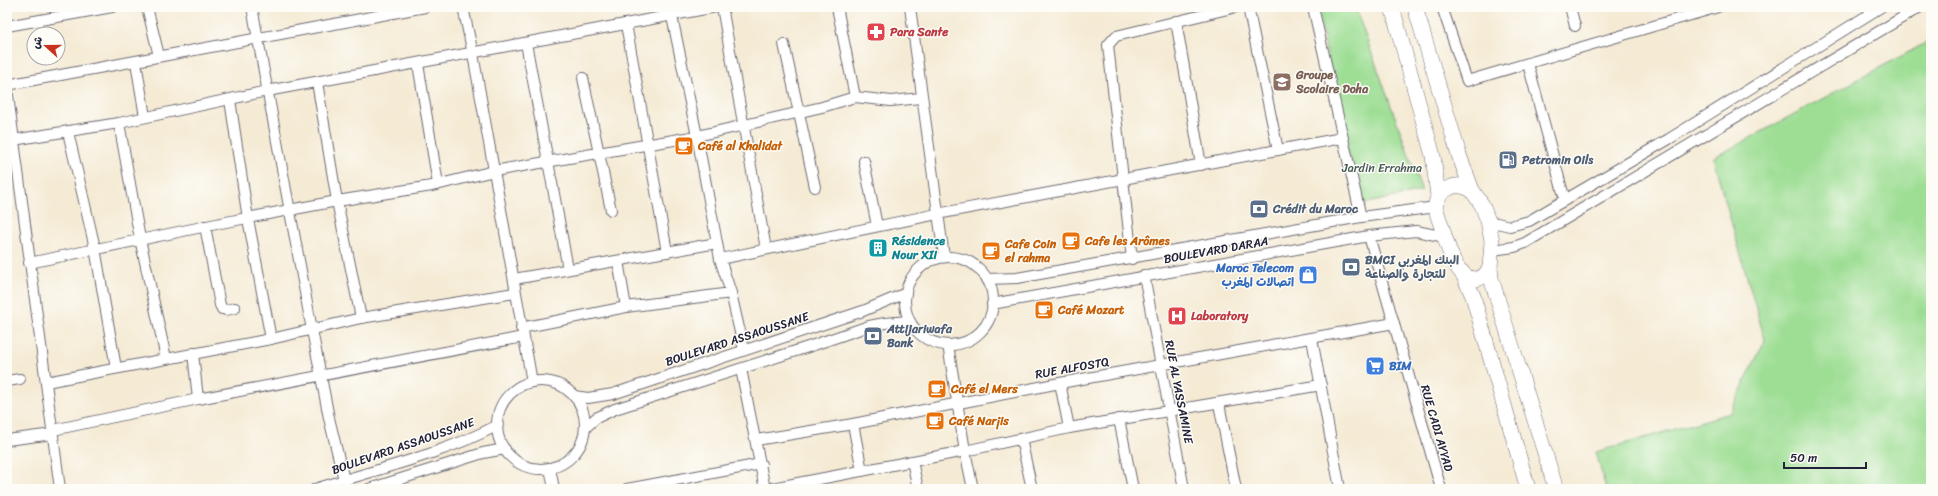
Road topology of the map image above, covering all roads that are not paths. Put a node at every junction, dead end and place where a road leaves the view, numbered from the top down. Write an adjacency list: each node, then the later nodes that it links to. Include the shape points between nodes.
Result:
1 (112, 7): 20 (street)
2 (147, 7): 31 (street)
3 (252, 7): 27 (street)
4 (425, 7): 27 (street)
5 (463, 7): 30 (street)
6 (716, 7): 21 (street)
7 (722, 7): 46 (street)
8 (837, 7): 40 (street)
9 (910, 7): 41 (street)
10 (1236, 7): 23 (street)
11 (1248, 7): 52 (street)
12 (1313, 7): 49 (street)
13 (1392, 7): 64 (main road, via 1433,156)
14 (1415, 7): 61 (main road, via 1459,155)
15 (1442, 7): 34 (street, via 1467,81)
16 (1570, 7): 26 (street)
17 (1718, 7): 34 (street)
18 (1881, 7): 62 (street, via 1669,139)
19 (1920, 7): 79 (street, via 1525,242)
20 (99, 8): 22 (street)
21 (671, 11): 24 (street); 48 (street)
22 (60, 12): 25 (street)
23 (1176, 21): 56 (street); 58 (street, via 1116,36 1108,45)
24 (626, 24): 28 (street); 51 (street)
25 (7, 26)
26 (1575, 26)
27 (258, 39): 31 (street); 39 (street)
28 (526, 43): 30 (street); 55 (street)
29 (784, 44): 43 (street)
30 (473, 54): 33 (street); 57 (street)
31 (159, 56): 32 (street)
32 (136, 62): 37 (street); 44 (street)
33 (418, 64): 36 (street); 59 (street)
34 (1528, 64): 62 (street)
35 (583, 78): 53 (street)
36 (317, 82): 39 (street); 63 (street)
37 (7, 85)
38 (7, 88): 50 (street)
39 (267, 91): 42 (street); 65 (street)
40 (855, 97): 41 (street, via 890,101); 43 (street)
41 (921, 98): 67 (street)
42 (230, 100): 44 (street); 69 (street)
43 (798, 112): 46 (street); 60 (street)
44 (145, 117): 45 (street)
45 (119, 123): 47 (street); 75 (street)
46 (743, 126): 48 (street); 78 (street)
47 (68, 132): 50 (street); 77 (street)
48 (697, 136): 51 (street); 76 (street)
49 (1342, 138): 52 (street); 68 (street)
50 (13, 140): 85 (street)
51 (648, 144): 53 (street); 80 (street)
52 (1278, 150): 56 (street)
53 (598, 153): 55 (street); 66 (street)
54 (864, 161): 72 (street)
55 (548, 162): 57 (street); 87 (street)
56 (1201, 165): 58 (street)
57 (494, 171): 59 (street); 90 (street)
58 (1123, 179): 67 (street); 83 (street)
59 (438, 184): 63 (street)
60 (815, 187)
61 (1472, 190): 64 (main road, via 1461,186 1452,187 1444,191); 70 (main road, via 1482,205)
62 (1565, 200): 70 (street, via 1523,223 1502,225)
63 (337, 201): 65 (street); 98 (street)
64 (1437, 202): 68 (street, BOULEVARD DARAA); 74 (main road)
65 (289, 210): 69 (street); 101 (street)
66 (611, 210)
67 (937, 214): 72 (street); 81 (street)
68 (1361, 217): 83 (street, BOULEVARD DARAA)
69 (248, 219): 71 (street); 103 (street)
70 (1488, 221): 79 (main road)
71 (205, 226): 75 (street); 97 (street, via 220,305 226,310)
72 (877, 226): 78 (street)
73 (1369, 236): 74 (street, BOULEVARD DARAA, via 1416,232); 89 (street, BOULEVARD DARAA); 100 (street, RUE CADI AYYAD)
74 (1445, 237): 88 (main road, via 1453,261)
75 (140, 239): 77 (street); 108 (street)
76 (717, 244): 80 (street); 82 (street)
77 (95, 248): 85 (street); 110 (street)
78 (766, 249): 82 (street)
79 (1492, 250): 86 (main road)
80 (667, 252): 84 (street)
81 (944, 257): 91 (street, via 961,258 969,262); 94 (street, via 930,261 919,269)
82 (720, 259): 93 (street)
83 (1132, 259): 91 (street, BOULEVARD DARAA, via 1017,278)
84 (618, 261): 87 (street); 96 (street)
85 (30, 263): 115 (street)
86 (1490, 268): 88 (main road, via 1485,275 1476,279); 157 (main road, via 1493,288)
87 (568, 269): 90 (street)
88 (1462, 272): 156 (main road, via 1473,296)
89 (1144, 275): 95 (street, BOULEVARD DARAA); 109 (street, RUE AL YASSAMINE)
90 (514, 279): 92 (street)
91 (987, 279): 95 (street)
92 (515, 293): 98 (street); 102 (street)
93 (731, 293): 96 (street); 106 (street)
94 (906, 293): 99 (street, via 905,307); 106 (street, BOULEVARD ASSAOUSSANE, via 863,311)
95 (992, 304): 105 (street, via 988,321 980,332 969,340)
96 (626, 307): 102 (street)
97 (235, 308)
98 (361, 318): 101 (street)
99 (910, 322): 105 (street, via 926,339); 111 (street, via 869,326)
100 (1394, 323): 104 (street, RUE ALFOSTQ); 142 (street, RUE CADI AYYAD)
101 (312, 330): 103 (street); 112 (street)
102 (522, 333): 112 (street); 116 (street)
103 (271, 339): 107 (street)
104 (1312, 339): 109 (street, RUE ALFOSTQ); 118 (street)
105 (948, 345): 121 (street)
106 (744, 350): 119 (street, BOULEVARD ASSAOUSSANE, via 613,394 588,398)
107 (193, 353): 108 (street); 120 (street)
108 (166, 358): 110 (street)
109 (1161, 365): 117 (street, RUE ALFOSTQ); 123 (street, RUE AL YASSAMINE)
110 (116, 368): 115 (street)
111 (741, 369): 127 (street, via 616,409 596,418); 132 (street)
112 (321, 376): 120 (street); 139 (street)
113 (20, 379): 114 (street)
114 (7, 381)
115 (46, 382): 129 (street)
116 (532, 382): 119 (street, via 555,383); 126 (street, via 521,386 508,396 500,410)
117 (1060, 383): 121 (street, RUE ALFOSTQ); 128 (street)
118 (1320, 385): 122 (street); 155 (street)
119 (574, 396): 127 (street, via 583,410)
120 (198, 399): 129 (street)
121 (958, 403): 125 (street, RUE ALFOSTQ); 134 (street)
122 (1218, 404): 123 (street); 154 (street)
123 (1169, 411): 124 (street); 153 (street, RUE AL YASSAMINE)
124 (1119, 419): 128 (street); 152 (street)
125 (853, 424): 132 (street, RUE ALFOSTQ); 138 (street)
126 (498, 426): 133 (street); 139 (street, BOULEVARD ASSAOUSSANE, via 478,436)
127 (585, 428): 137 (street, via 574,454)
128 (1069, 428): 130 (street)
129 (53, 432): 131 (street); 143 (street)
130 (1021, 439): 134 (street); 151 (street)
131 (7, 440)
132 (756, 440): 136 (street)
133 (505, 449): 137 (street, via 525,465); 145 (street, via 483,453)
134 (965, 451): 135 (street); 150 (street)
135 (912, 461): 138 (street); 149 (street)
136 (761, 464): 141 (street); 148 (street)
137 (550, 468): 146 (street)
138 (862, 471): 140 (street)
139 (344, 480): 144 (street, BOULEVARD ASSAOUSSANE)
140 (813, 485): 148 (street)
141 (661, 486): 147 (street)
142 (1438, 488)
143 (60, 489)
144 (315, 489)
145 (369, 489)
146 (554, 489)
147 (627, 489)
148 (766, 489)
149 (918, 489)
150 (973, 489)
151 (1032, 489)
152 (1133, 489)
153 (1184, 489)
154 (1236, 489)
155 (1340, 489)
156 (1528, 489)
157 (1556, 489)

